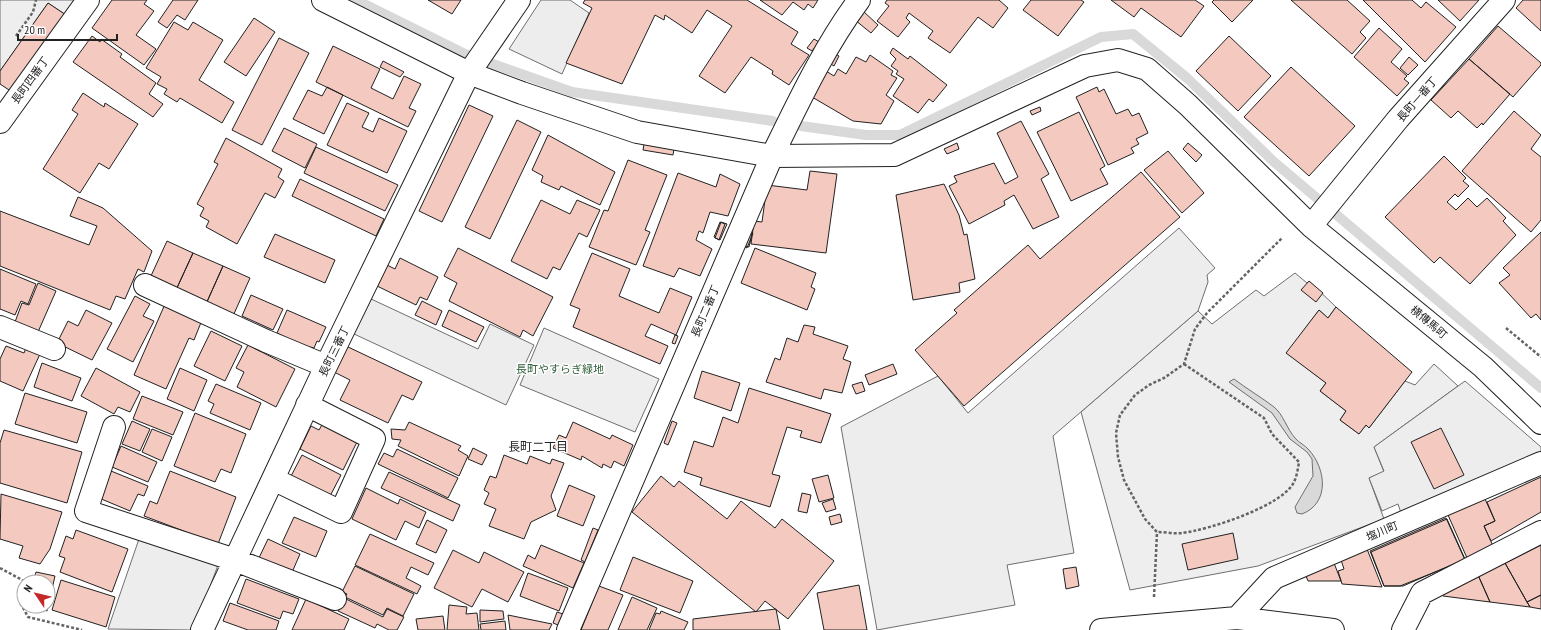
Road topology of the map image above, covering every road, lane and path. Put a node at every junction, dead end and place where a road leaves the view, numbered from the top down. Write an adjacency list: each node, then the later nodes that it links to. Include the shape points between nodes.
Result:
1 (36, 0): 7 (path, via 33,12)
2 (88, 0): 9 (street, 長町四番丁)
3 (323, 0): 8 (street, 横傳馬町)
4 (519, 0): 8 (street, 長町三番丁)
5 (859, 0): 10 (street, 長町二番丁, via 802,96)
6 (1504, 0): 11 (street, 長町一番丁, via 1398,119 1332,200)
7 (16, 36)
8 (469, 73): 10 (street, 横傳馬町, via 637,132); 18 (street, 長町三番丁)
9 (0, 122)
10 (772, 156): 11 (street, 横傳馬町, via 894,155 1085,66 1118,60 1147,68); 34 (street, 長町二番丁)
11 (1310, 220): 17 (path, via 1207,313 1195,329); 20 (street, 横傳馬町, via 1483,367)
12 (145, 285): 18 (street)
13 (0, 327): 15 (street)
14 (1506, 328): 16 (path)
15 (54, 349)
16 (1541, 357)
17 (1184, 364): 24 (path, via 1135,395 1120,415 1116,433 1118,457 1124,480 1145,519); 24 (path, via 1264,418 1272,434 1300,462 1294,483 1279,498 1259,510 1213,526 1182,533)
18 (326, 366): 19 (street, 長町三番丁)
19 (308, 405): 23 (street, 長町三番丁); 23 (street, via 374,439 341,512)
20 (1541, 423)
21 (114, 427): 26 (street, via 86,511)
22 (1541, 463): 29 (street, 塩川町, via 1274,578)
23 (273, 479): 26 (street, 長町三番丁)
24 (1157, 532): 30 (path)
25 (1541, 532): 36 (street, via 1422,594)
26 (235, 560): 28 (street); 33 (street, 長町三番丁)
27 (0, 568): 32 (path, via 24,582 20,602 28,617)
28 (335, 600)
29 (1237, 618): 30 (street); 35 (street)
30 (1153, 625): 31 (street)
31 (1108, 629)
32 (82, 630)
33 (202, 630)
34 (568, 630)
35 (1333, 630)
36 (1403, 630)

